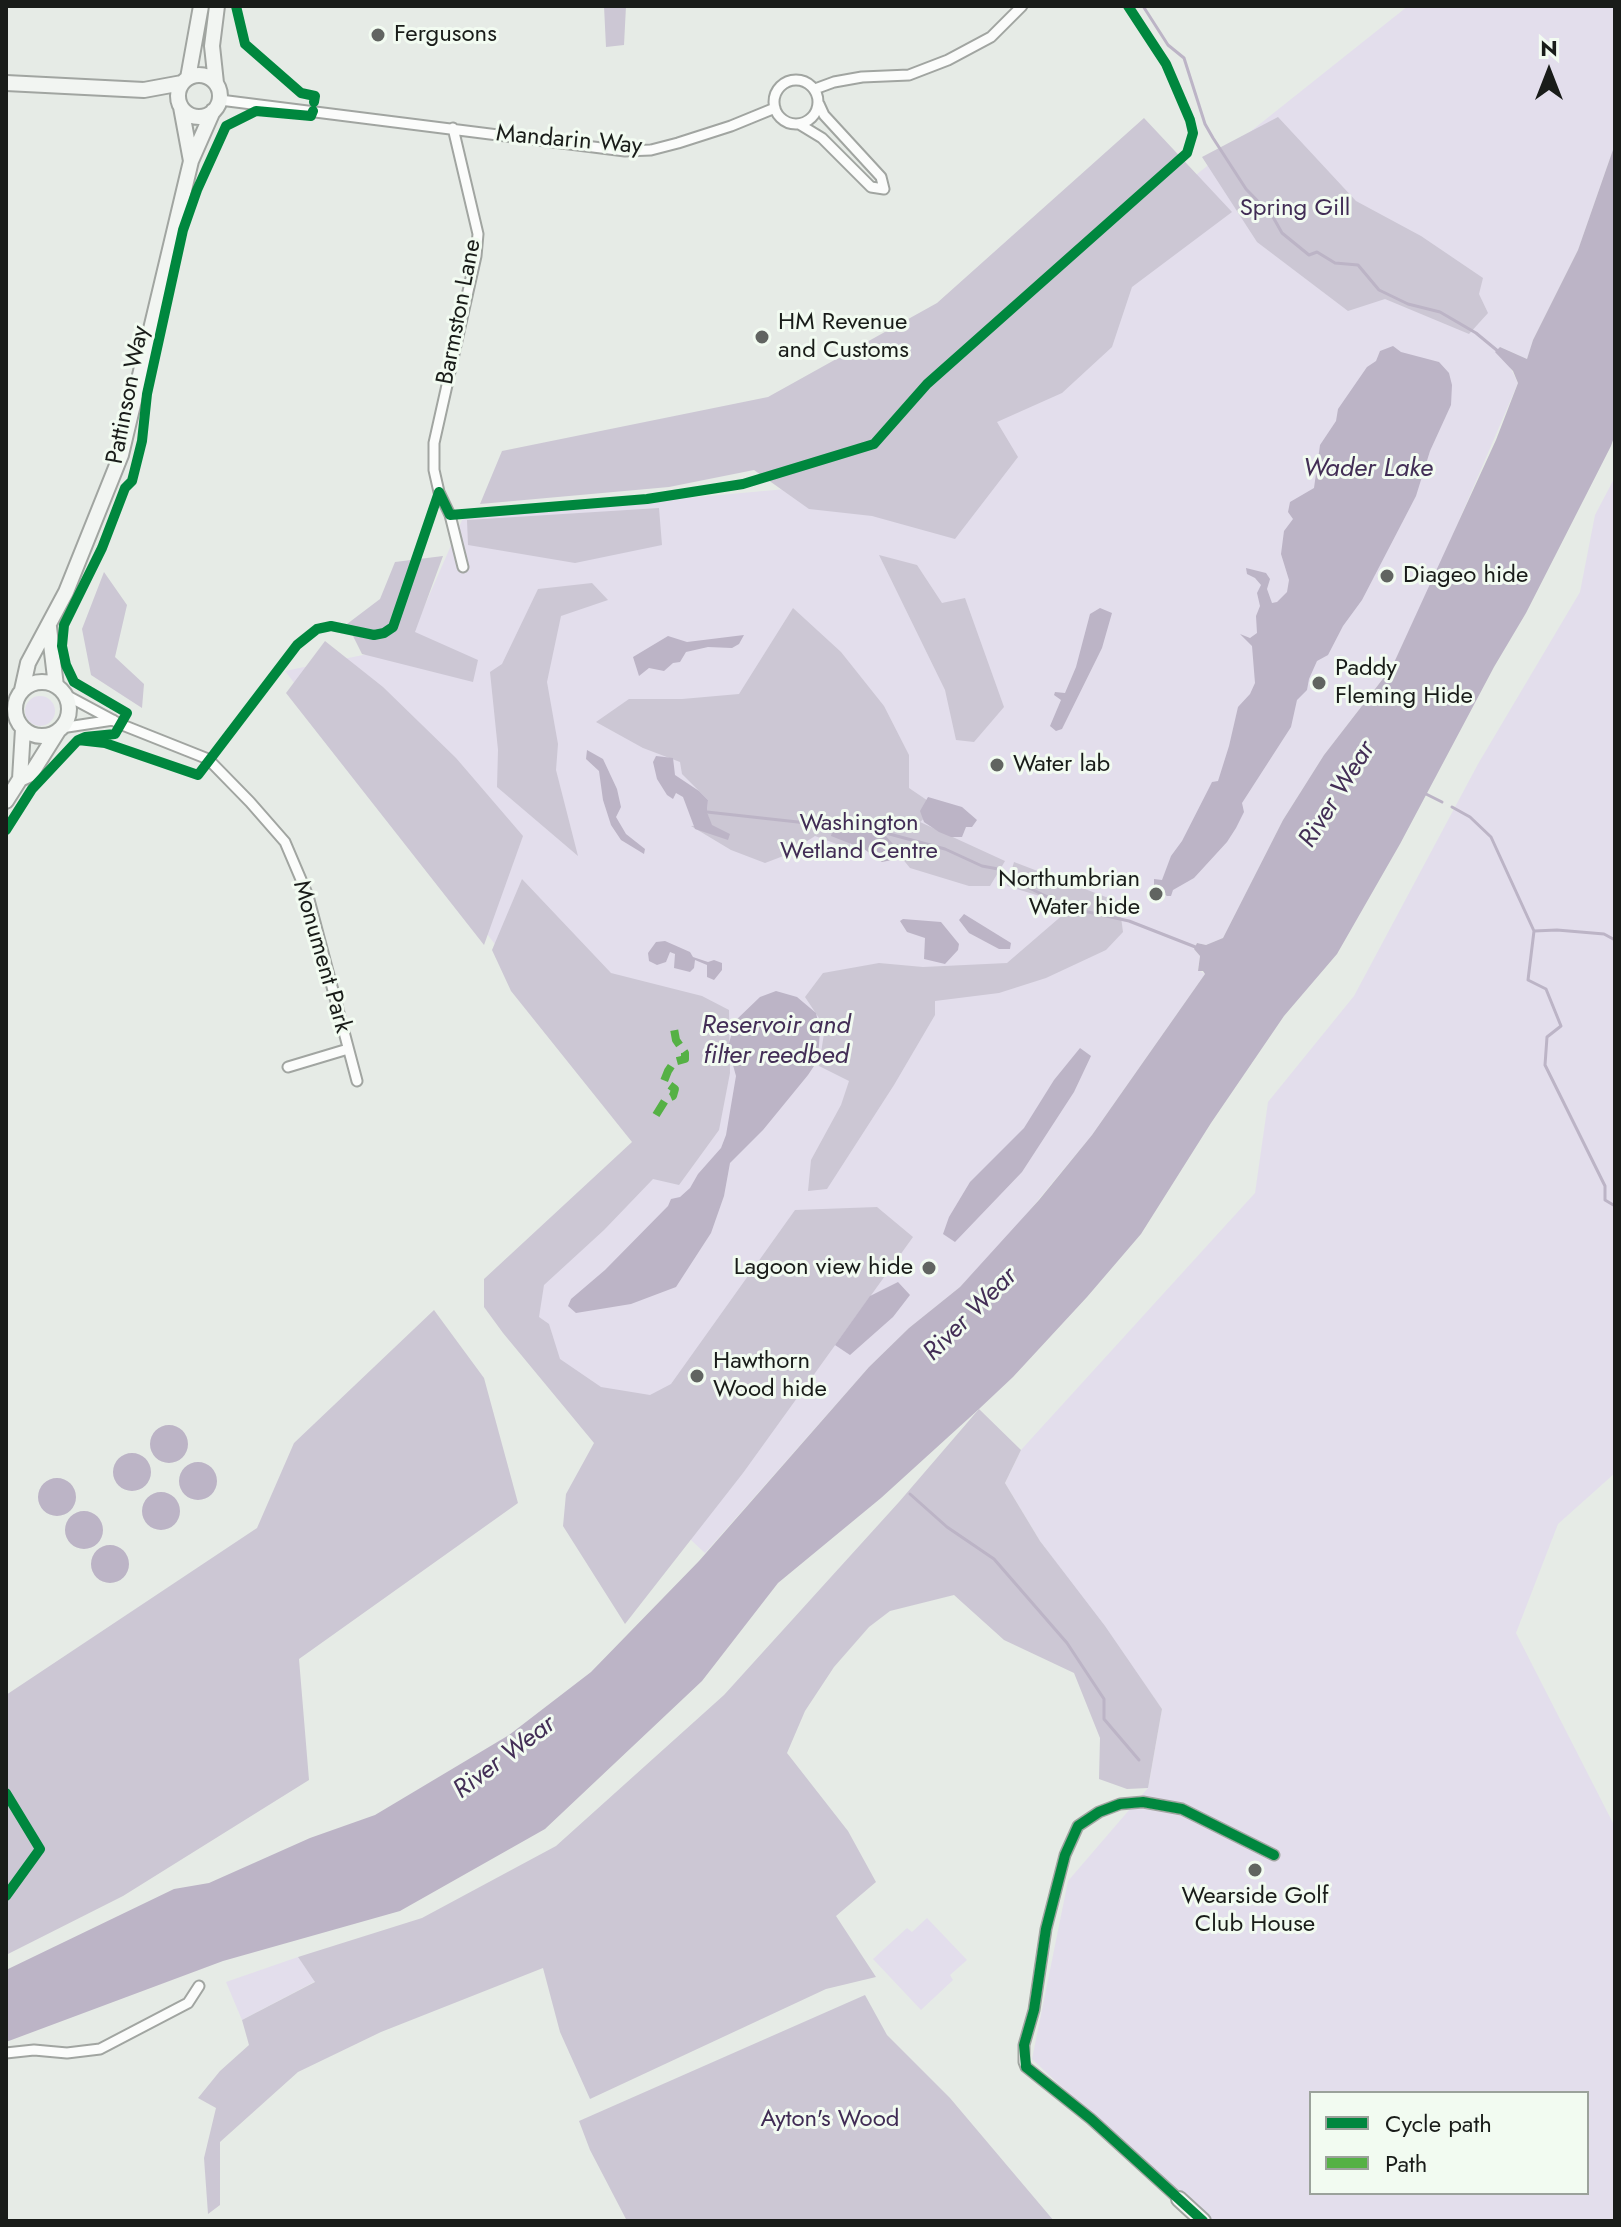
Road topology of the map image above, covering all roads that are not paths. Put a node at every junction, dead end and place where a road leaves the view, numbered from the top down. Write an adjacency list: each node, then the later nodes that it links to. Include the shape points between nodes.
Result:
1 (201, 6): 4 (street)
2 (217, 6): 6 (street, via 212,46)
3 (1022, 6): 7 (street, via 991,37 948,60 909,75 862,77)
4 (185, 80): 6 (street, via 201,75); 8 (street); 9 (street)
5 (6, 83): 8 (street)
6 (216, 83): 11 (street)
7 (815, 89): 10 (street); 12 (street, via 790,80 775,94)
8 (144, 90): 9 (street)
9 (180, 104): 11 (street, via 196,117); 15 (street)
10 (819, 104): 13 (street, via 812,117); 13 (street, via 881,177 884,189 871,187 822,138)
11 (216, 106): 14 (street); 15 (street)
12 (775, 108): 13 (street, via 782,118); 14 (street, Mandarin Way, via 651,150 608,150)
13 (799, 124)
14 (453, 128): 16 (street, Barmston Lane, via 478,234 434,443 434,470)
15 (191, 161): 17 (street, via 121,455)
16 (463, 567)
17 (49, 627): 18 (street); 19 (street)
18 (60, 690): 19 (street, via 38,682); 20 (street, Monument Park); 22 (street, via 69,711)
19 (16, 693): 21 (street)
20 (113, 720): 22 (street); 25 (street, Monument Park, via 208,759 285,842 308,896)
21 (16, 723): 22 (street, via 41,736); 23 (street)
22 (60, 729): 23 (street, via 31,774)
23 (20, 779): 24 (street)
24 (6, 801)
25 (348, 1049): 26 (street, Monument Park); 27 (street, Monument Park)
26 (288, 1067)
27 (357, 1081)
28 (1274, 1855): 31 (street, via 1182,1809 1143,1802 1120,1804 1078,1826 1065,1855 1046,1929 1024,2062)
29 (199, 1986): 30 (street, via 188,2003 100,2049)
30 (6, 2053)
31 (1179, 2199): 32 (street)
32 (1203, 2221)

